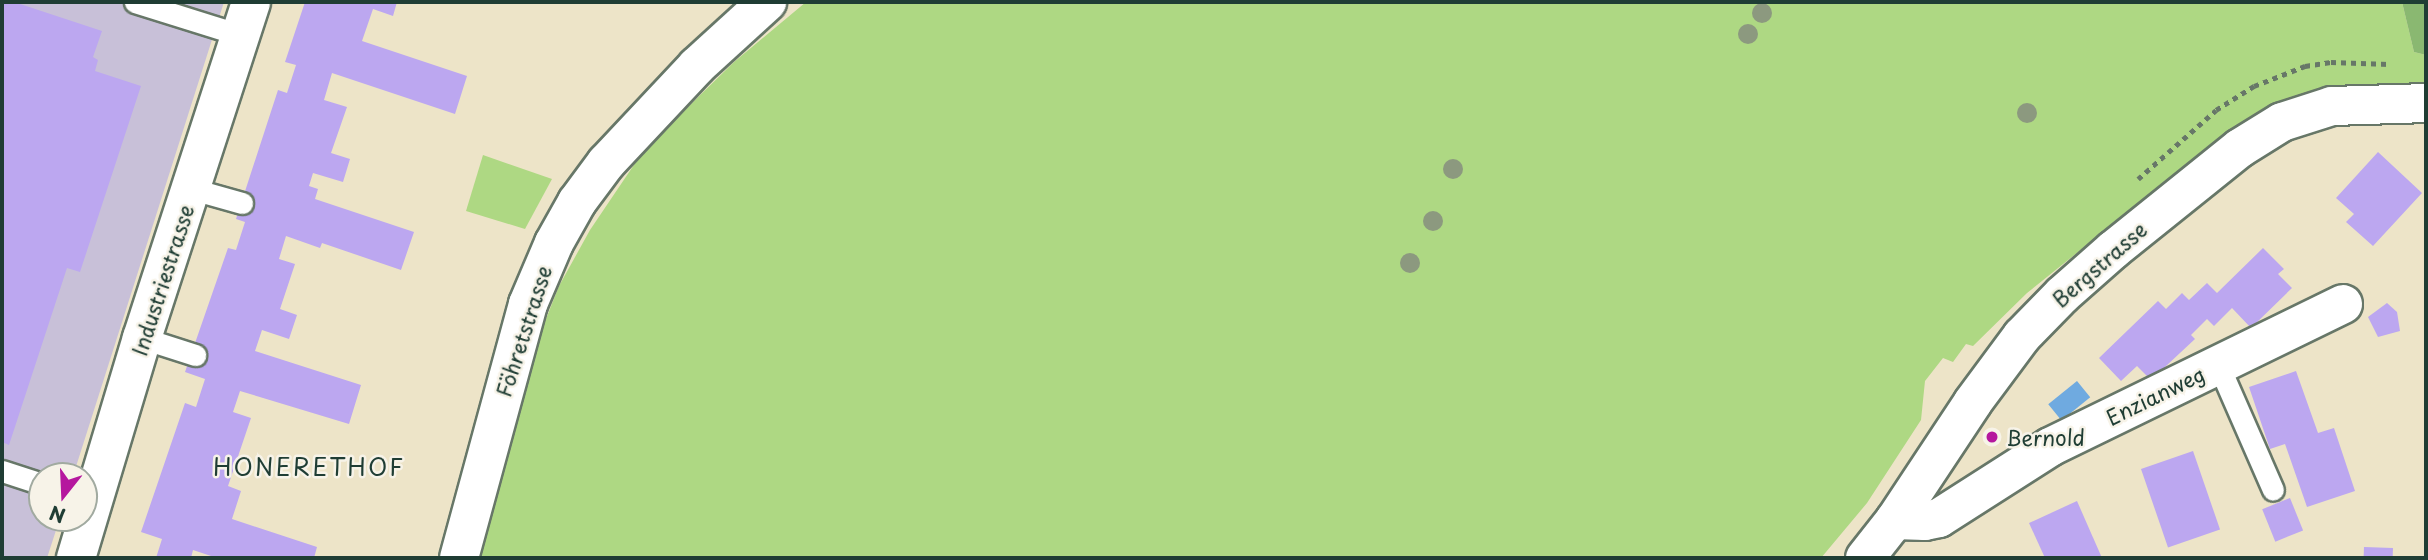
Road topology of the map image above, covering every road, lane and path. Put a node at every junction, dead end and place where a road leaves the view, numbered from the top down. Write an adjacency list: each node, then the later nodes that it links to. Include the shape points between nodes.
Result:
1 (135, 2): 3 (lane)
2 (767, 2): 18 (street, Föhretstrasse, via 726,38 606,163 554,243 528,304)
3 (245, 19): 5 (street, Industriestrasse)
4 (2426, 103): 15 (street, Bergstrasse, via 2332,106 2282,122 2240,148 2113,250 2040,316 1973,402)
5 (192, 188): 6 (lane); 8 (street, Industriestrasse)
6 (242, 203)
7 (2343, 304): 10 (street, Enzianweg)
8 (142, 338): 9 (lane); 12 (street, Industriestrasse)
9 (195, 355)
10 (2218, 364): 14 (lane); 15 (street, Enzianweg, via 2050,447 1939,518)
11 (2, 471): 13 (lane)
12 (98, 472)
13 (28, 479)
14 (2273, 490)
15 (1895, 520): 19 (street, Bergstrasse)
16 (82, 532): 17 (street, Industriestrasse)
17 (76, 558)
18 (458, 558)
19 (1865, 558)

